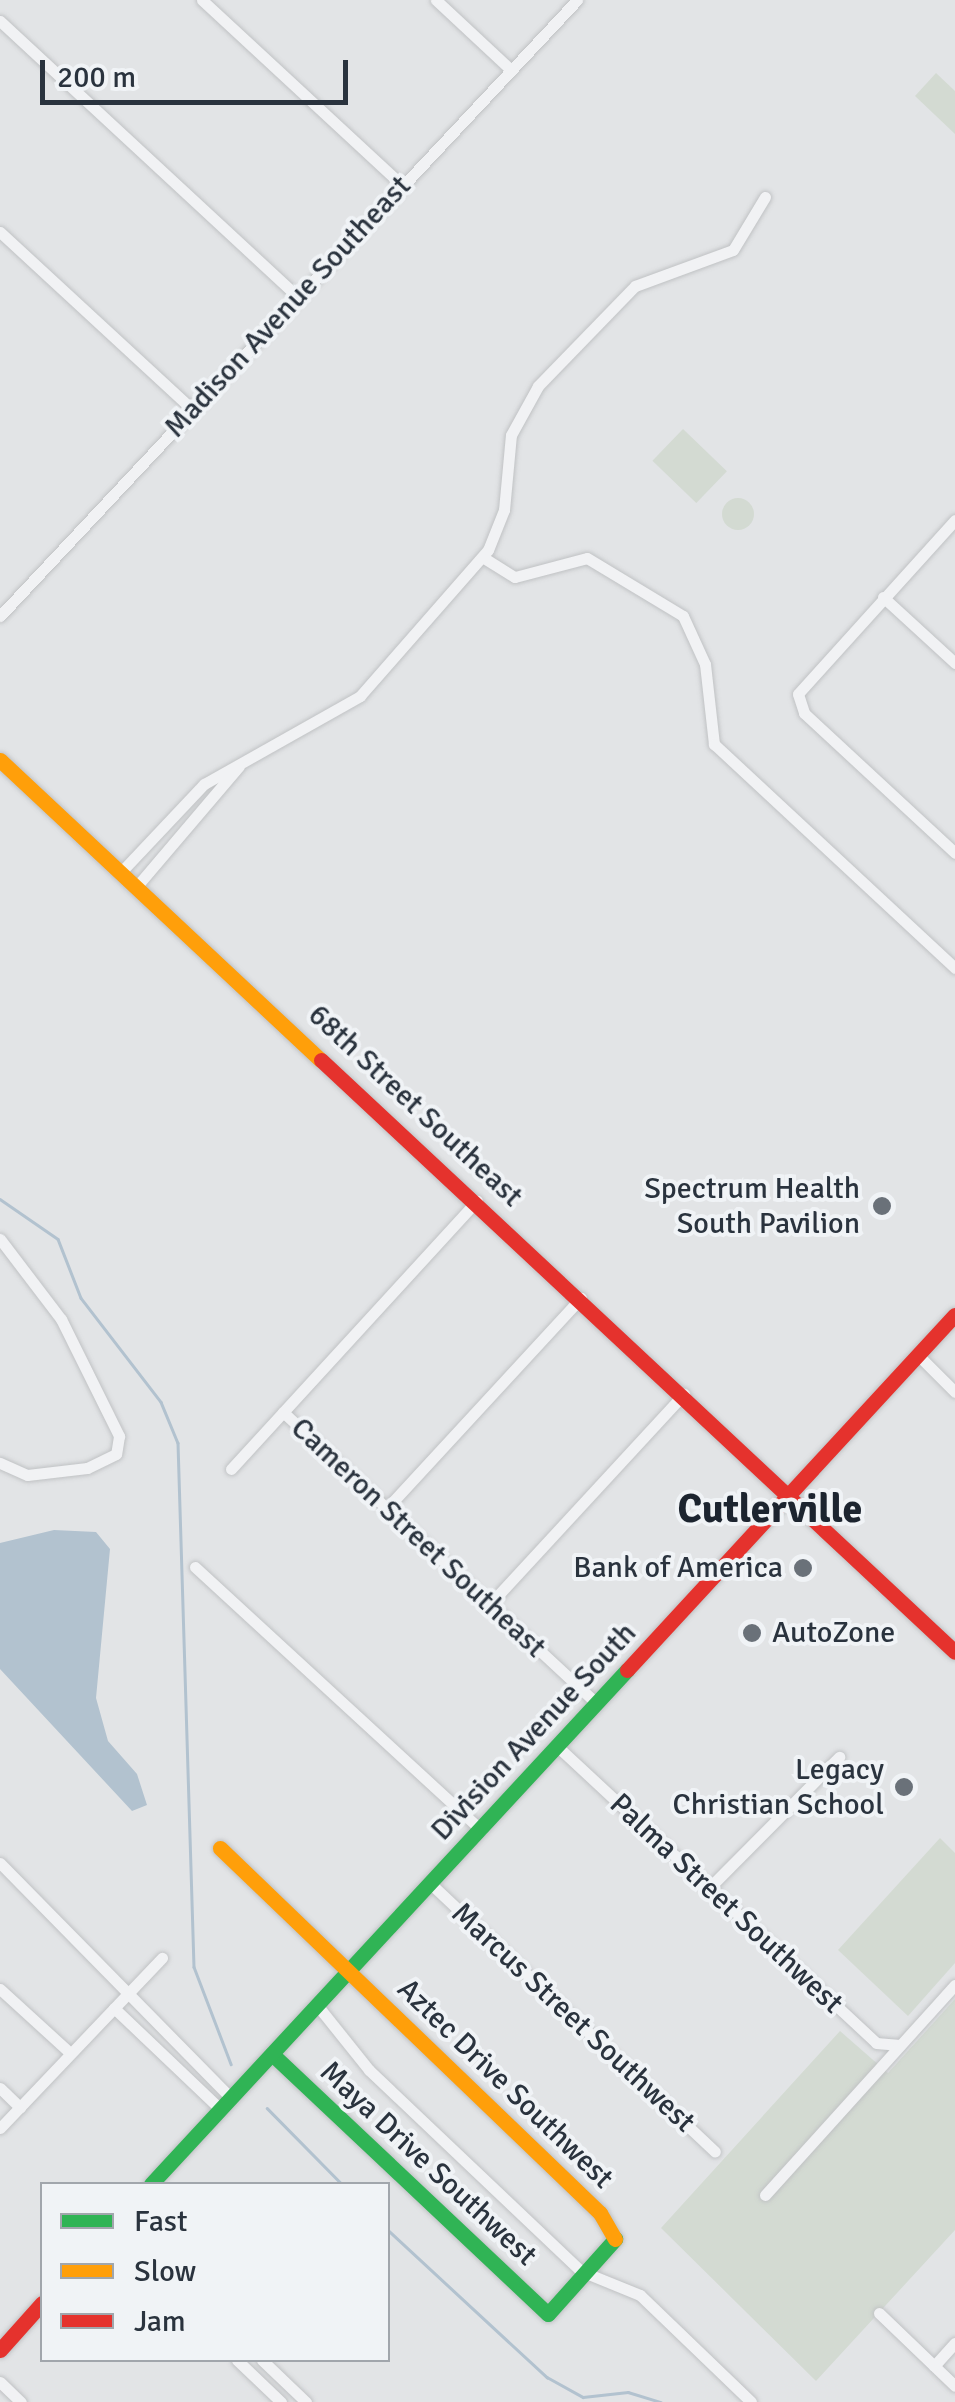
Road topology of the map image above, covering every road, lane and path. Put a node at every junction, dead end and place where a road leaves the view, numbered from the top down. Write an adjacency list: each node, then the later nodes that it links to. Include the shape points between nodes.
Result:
1 (202, 0): 6 (street)
2 (436, 0): 5 (street)
3 (577, 0): 5 (street, Madison Avenue Southeast)
4 (0, 21): 9 (street)
5 (511, 70): 6 (street, Madison Avenue Southeast)
6 (402, 185): 9 (street, Madison Avenue Southeast)
7 (766, 197): 12 (street, via 732,250 635,286 531,394 511,436 504,510)
8 (0, 232): 10 (street)
9 (297, 296): 10 (street, Madison Avenue Southeast)
10 (192, 410): 14 (street, Madison Avenue Southeast)
11 (955, 520): 13 (street)
12 (484, 558): 17 (street, via 347,708); 21 (street, via 514,576 586,558 683,616 704,664 714,744)
13 (883, 597): 15 (street); 18 (street, via 798,694 804,713)
14 (0, 616)
15 (955, 664)
16 (0, 760): 19 (main road, 68th Street Southeast)
17 (240, 766): 19 (street, via 204,784); 20 (street)
18 (955, 853)
19 (121, 872): 20 (main road, 68th Street Southeast)
20 (137, 886): 22 (main road, 68th Street Southeast)
21 (955, 968)
22 (477, 1201): 24 (main road, 68th Street Southeast); 29 (street)
23 (0, 1239): 30 (street, via 60,1318 119,1436 106,1461 54,1472)
24 (582, 1298): 27 (main road, 68th Street Southeast); 33 (street)
25 (955, 1315): 26 (main road, Division Avenue South)
26 (918, 1356): 28 (street); 32 (main road, Division Avenue South)
27 (686, 1392): 32 (main road, 68th Street Southeast); 35 (street)
28 (955, 1392)
29 (283, 1412): 31 (street); 33 (street, Cameron Street Southeast)
30 (0, 1463)
31 (231, 1469)
32 (793, 1494): 36 (main road, 68th Street Southeast); 37 (main road, Division Avenue South)
33 (386, 1508): 35 (street, Cameron Street Southeast)
34 (194, 1566): 40 (street)
35 (490, 1604): 37 (street, Cameron Street Southeast)
36 (955, 1652)
37 (597, 1704): 38 (main road, Division Avenue South)
38 (558, 1747): 40 (main road, Division Avenue South); 44 (street, Palma Street Southwest)
39 (839, 1757): 44 (street)
40 (481, 1830): 43 (main road, Division Avenue South)
41 (220, 1848): 46 (main road, Aztec Drive Southwest)
42 (0, 1863): 49 (street)
43 (431, 1884): 46 (main road, Division Avenue South); 59 (street, Marcus Street Southwest)
44 (709, 1888): 52 (street, Palma Street Southwest, via 876,2043)
45 (162, 1958): 49 (street)
46 (349, 1971): 50 (main road, Division Avenue South); 62 (main road, Aztec Drive Southwest, via 618,2238)
47 (955, 1985): 52 (street)
48 (0, 1988): 53 (street)
49 (131, 1991): 51 (street); 56 (street, via 147,2019)
50 (317, 2005): 54 (main road, Division Avenue South); 62 (street, via 369,2070)
51 (114, 2008): 53 (street); 56 (street)
52 (900, 2046): 61 (street)
53 (70, 2054): 57 (street)
54 (272, 2054): 56 (main road, Division Avenue South); 62 (main road, Maya Drive Southwest, via 548,2314)
55 (0, 2088): 57 (street)
56 (226, 2104): 60 (main road, Division Avenue South)
57 (20, 2107): 58 (street)
58 (0, 2128)
59 (715, 2152)
60 (154, 2182)
61 (765, 2194)
62 (590, 2275): 75 (street, via 650,2302)
63 (40, 2305): 66 (main road)
64 (879, 2313): 69 (street)
65 (955, 2343): 69 (street)
66 (0, 2350)
67 (239, 2362): 73 (street)
68 (264, 2362): 74 (street)
69 (934, 2366): 71 (street)
70 (0, 2382): 72 (street)
71 (955, 2386)
72 (21, 2402)
73 (281, 2402)
74 (306, 2402)
75 (751, 2402)

